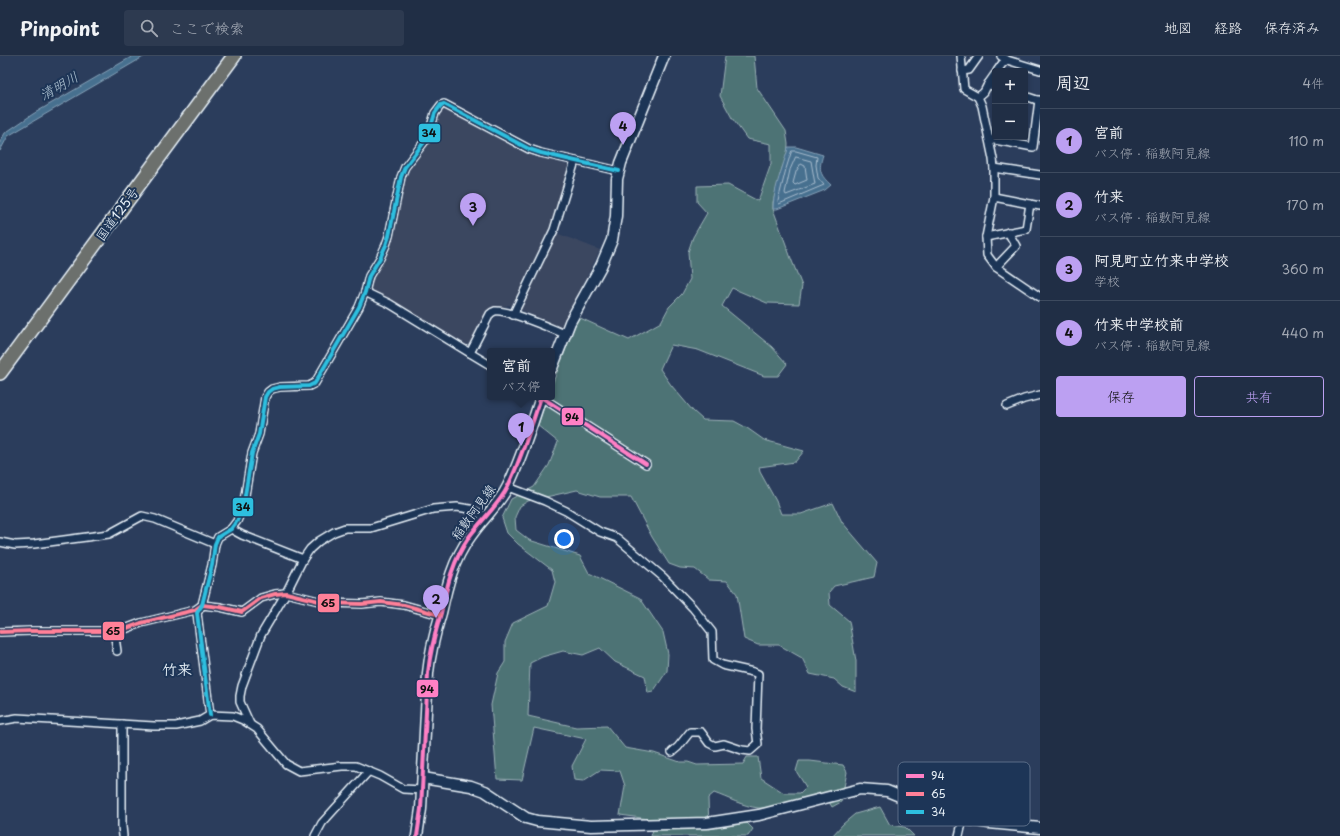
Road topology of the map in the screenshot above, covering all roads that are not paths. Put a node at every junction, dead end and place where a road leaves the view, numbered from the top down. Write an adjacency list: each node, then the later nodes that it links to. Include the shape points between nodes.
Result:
1 (224, 56): 31 (highway, 国道125号)
2 (234, 56): 34 (highway, 国道125号)
3 (664, 56): 18 (main road)
4 (961, 56): 9 (street)
5 (979, 56): 9 (street, via 968,70)
6 (1004, 58): 7 (street); 8 (street)
7 (999, 68)
8 (1040, 70)
9 (962, 71): 11 (street, via 964,89)
10 (991, 85): 11 (street)
11 (978, 97): 14 (street)
12 (1028, 97): 13 (street)
13 (1040, 101): 15 (street, via 1033,147)
14 (989, 139): 17 (street)
15 (1007, 140)
16 (575, 161): 18 (street); 26 (street, via 529,149 449,106 441,105 435,113 428,137 405,167 389,236 369,276); 28 (street, via 554,230)
17 (994, 168): 19 (street); 20 (street)
18 (619, 171): 29 (main road, via 612,240)
19 (1040, 175)
20 (994, 197): 21 (street); 24 (street)
21 (1030, 204): 22 (street); 23 (street, via 1026,229)
22 (1040, 206)
23 (1008, 232): 24 (street); 25 (street, via 1016,246)
24 (986, 237): 25 (street, via 987,256)
25 (996, 267): 27 (street)
26 (365, 292): 30 (street, via 390,304); 42 (street, via 315,383 309,386 272,388 265,397 243,508 238,521)
27 (1040, 297)
28 (513, 315): 29 (street); 30 (street, via 496,311 490,314)
29 (565, 334): 32 (main road)
30 (470, 353): 33 (street)
31 (0, 358)
32 (555, 360)
33 (487, 363)
34 (0, 373)
35 (1040, 395): 38 (street)
36 (540, 400): 40 (main road, 稲敷阿見線, via 527,442)
37 (546, 400): 39 (street)
38 (1006, 406)
39 (646, 464)
40 (508, 487): 41 (main road, 稲敷阿見線); 56 (street, via 545,501 600,532 617,538 663,577 712,632 713,660 722,665 758,674 758,744 750,751 724,744 715,746 700,732 695,731 690,732)
41 (486, 517): 45 (street, via 470,510 445,508 433,509 371,528 345,528 319,541); 48 (main road, 稲敷阿見線, via 470,537 455,564)
42 (231, 528): 44 (street, via 218,537); 45 (street, via 242,535)
43 (0, 542): 44 (street, via 15,545 34,544 109,534 142,516)
44 (214, 544): 47 (street, via 212,565)
45 (303, 559): 46 (street)
46 (286, 594): 47 (street, via 261,598 242,612); 48 (street, via 327,603 381,602 404,605); 55 (street, via 261,635 242,686 240,702)
47 (202, 605): 49 (street, via 195,610); 52 (street, via 197,613)
48 (440, 615): 58 (main road, 稲敷阿見線, via 430,652)
49 (114, 631): 50 (street); 51 (street)
50 (0, 632)
51 (116, 651)
52 (210, 715): 54 (street, via 176,726); 55 (street, via 233,716)
53 (0, 720): 54 (street, via 17,718)
54 (122, 724): 64 (street)
55 (250, 724): 57 (street, via 286,764 299,771 351,766)
56 (672, 752)
57 (369, 772): 59 (street, via 403,789); 65 (street, via 322,823)
58 (423, 778): 59 (main road, 稲敷阿見線); 60 (main road, via 471,786 485,791 526,818 591,826 715,822 759,816 860,789 887,791)
59 (422, 790): 66 (main road, 稲敷阿見線)
60 (898, 795)
61 (961, 826): 67 (street)
62 (1020, 826): 63 (main road)
63 (1040, 828)
64 (123, 836)
65 (315, 836)
66 (417, 836)
67 (958, 836)

